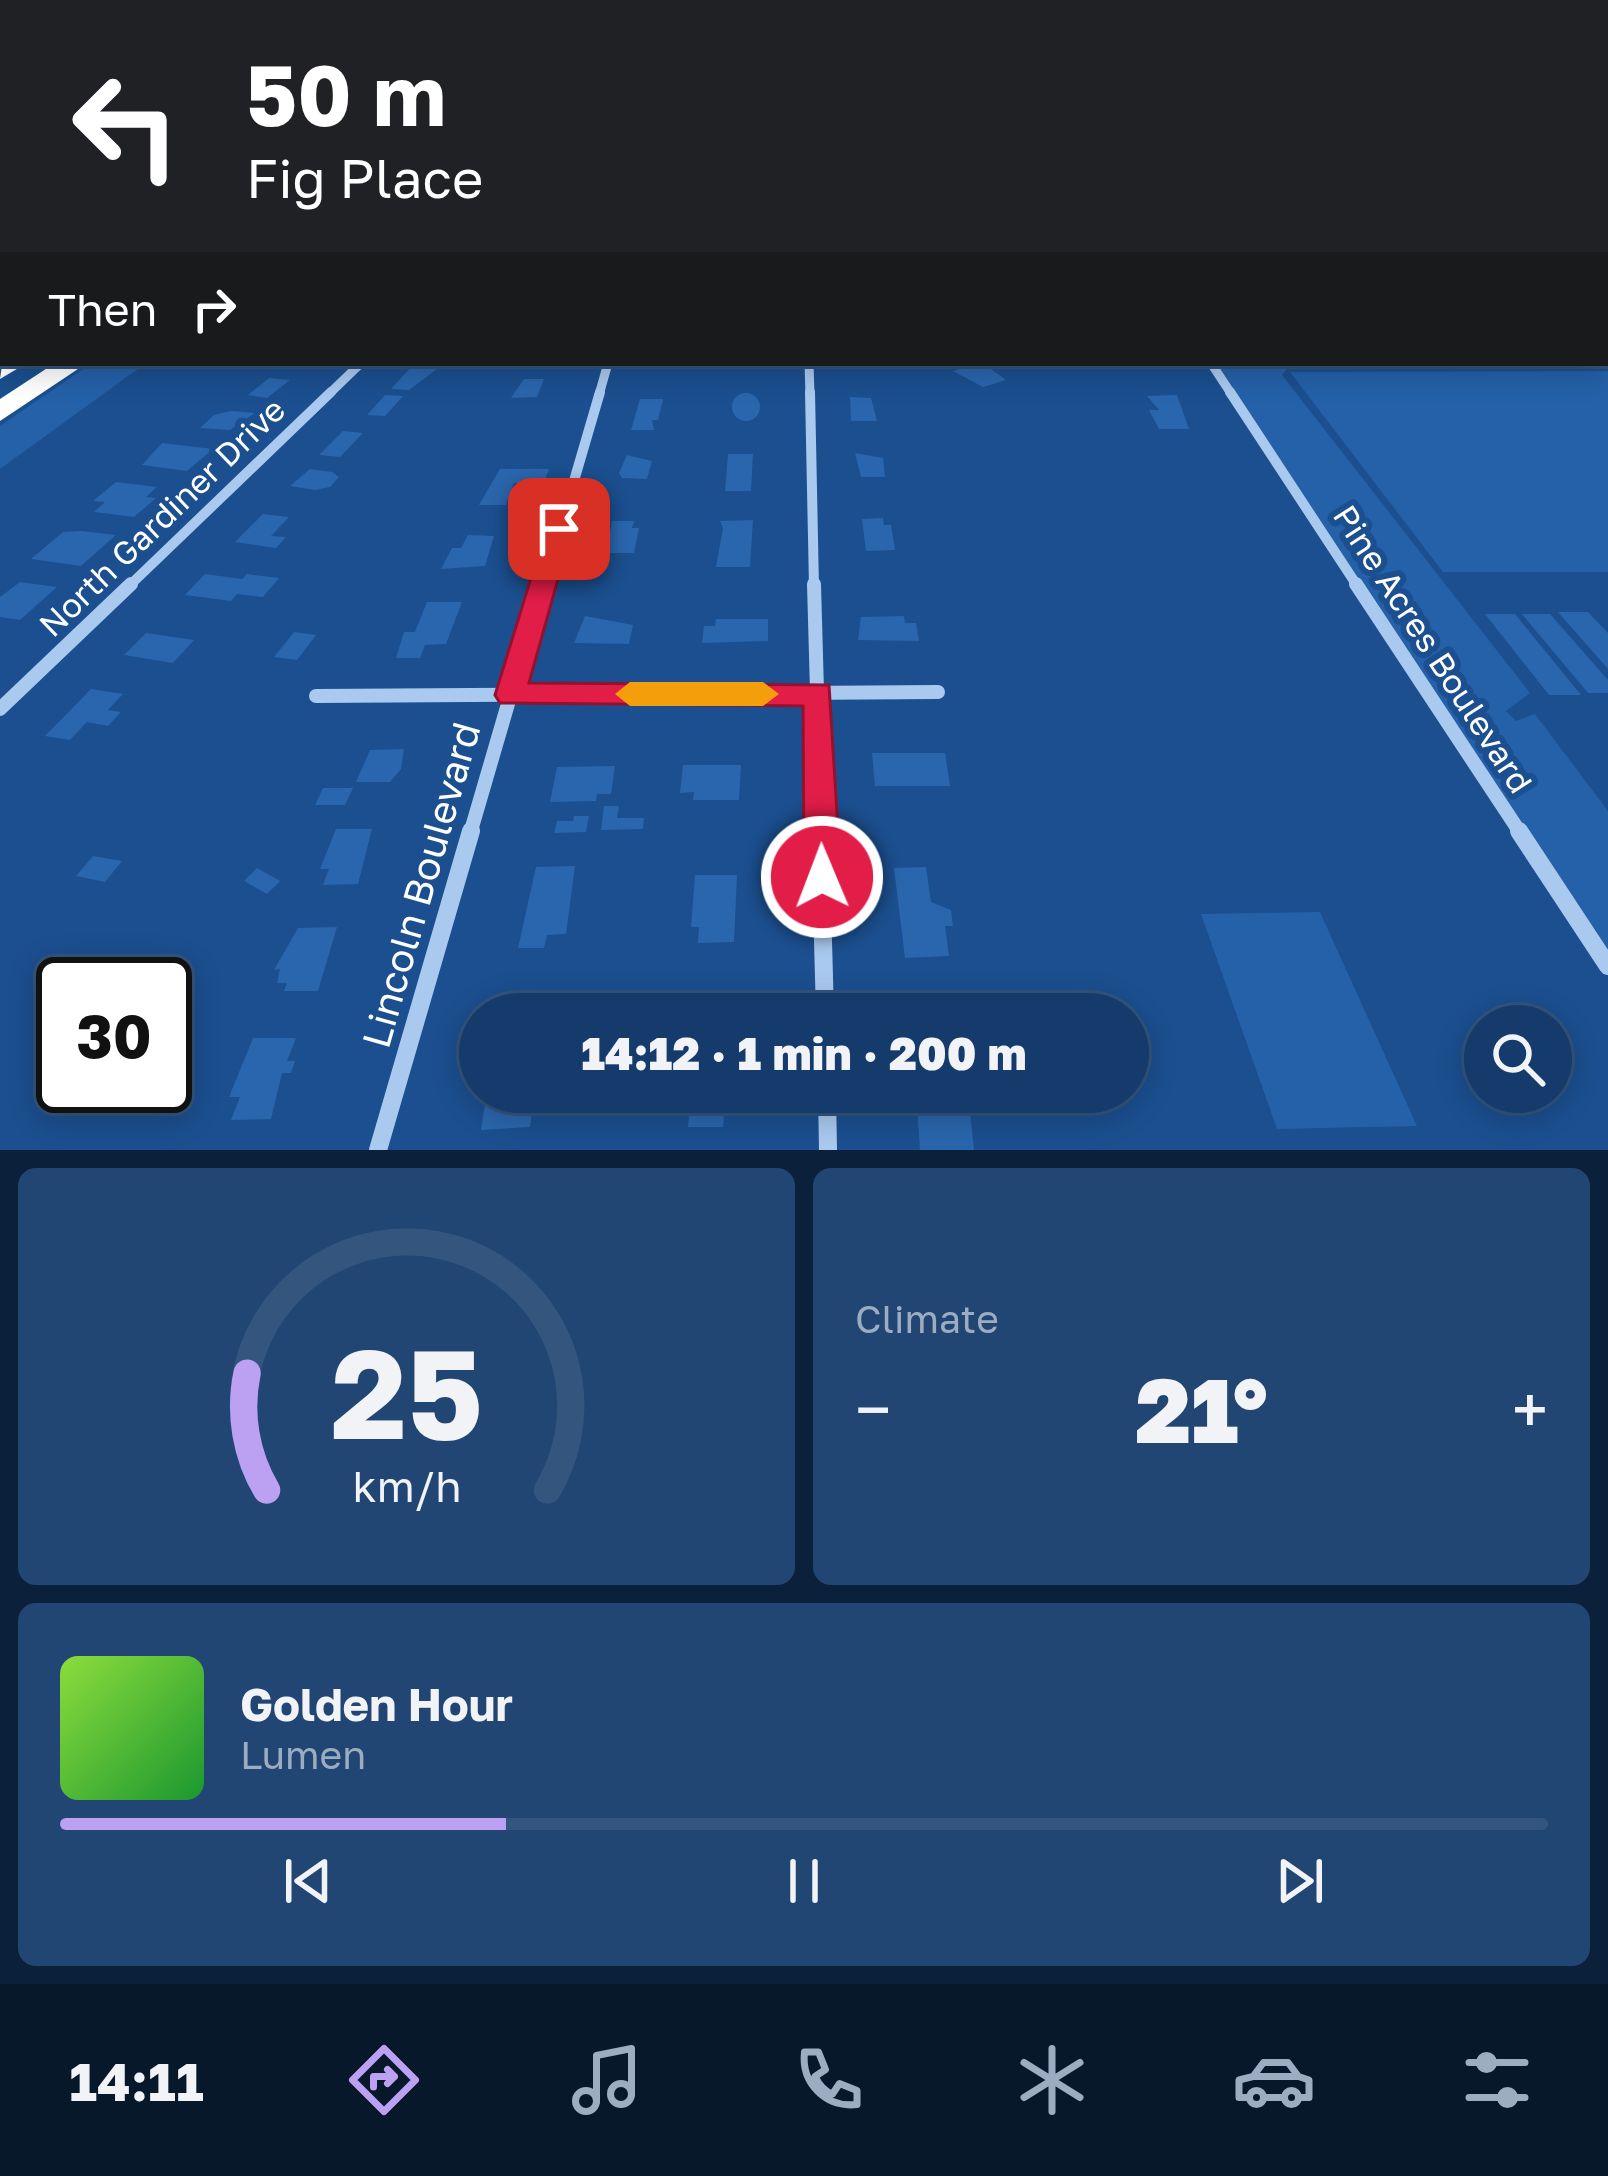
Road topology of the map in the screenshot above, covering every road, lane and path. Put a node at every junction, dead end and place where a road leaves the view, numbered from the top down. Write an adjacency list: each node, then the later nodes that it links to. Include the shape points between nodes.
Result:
1 (69, 366): 6 (highway)
2 (358, 366): 11 (street, North Gardiner Drive)
3 (607, 366): 9 (street, Lincoln Boulevard)
4 (808, 366): 8 (street)
5 (1212, 366): 12 (street, Pine Acres Boulevard)
6 (0, 412)
7 (938, 692): 8 (street)
8 (818, 694): 9 (street); 13 (street)
9 (511, 695): 10 (street); 15 (street, Lincoln Boulevard)
10 (316, 696)
11 (0, 710)
12 (1608, 966)
13 (825, 993)
14 (827, 1113): 16 (street)
15 (378, 1150)
16 (828, 1150)

